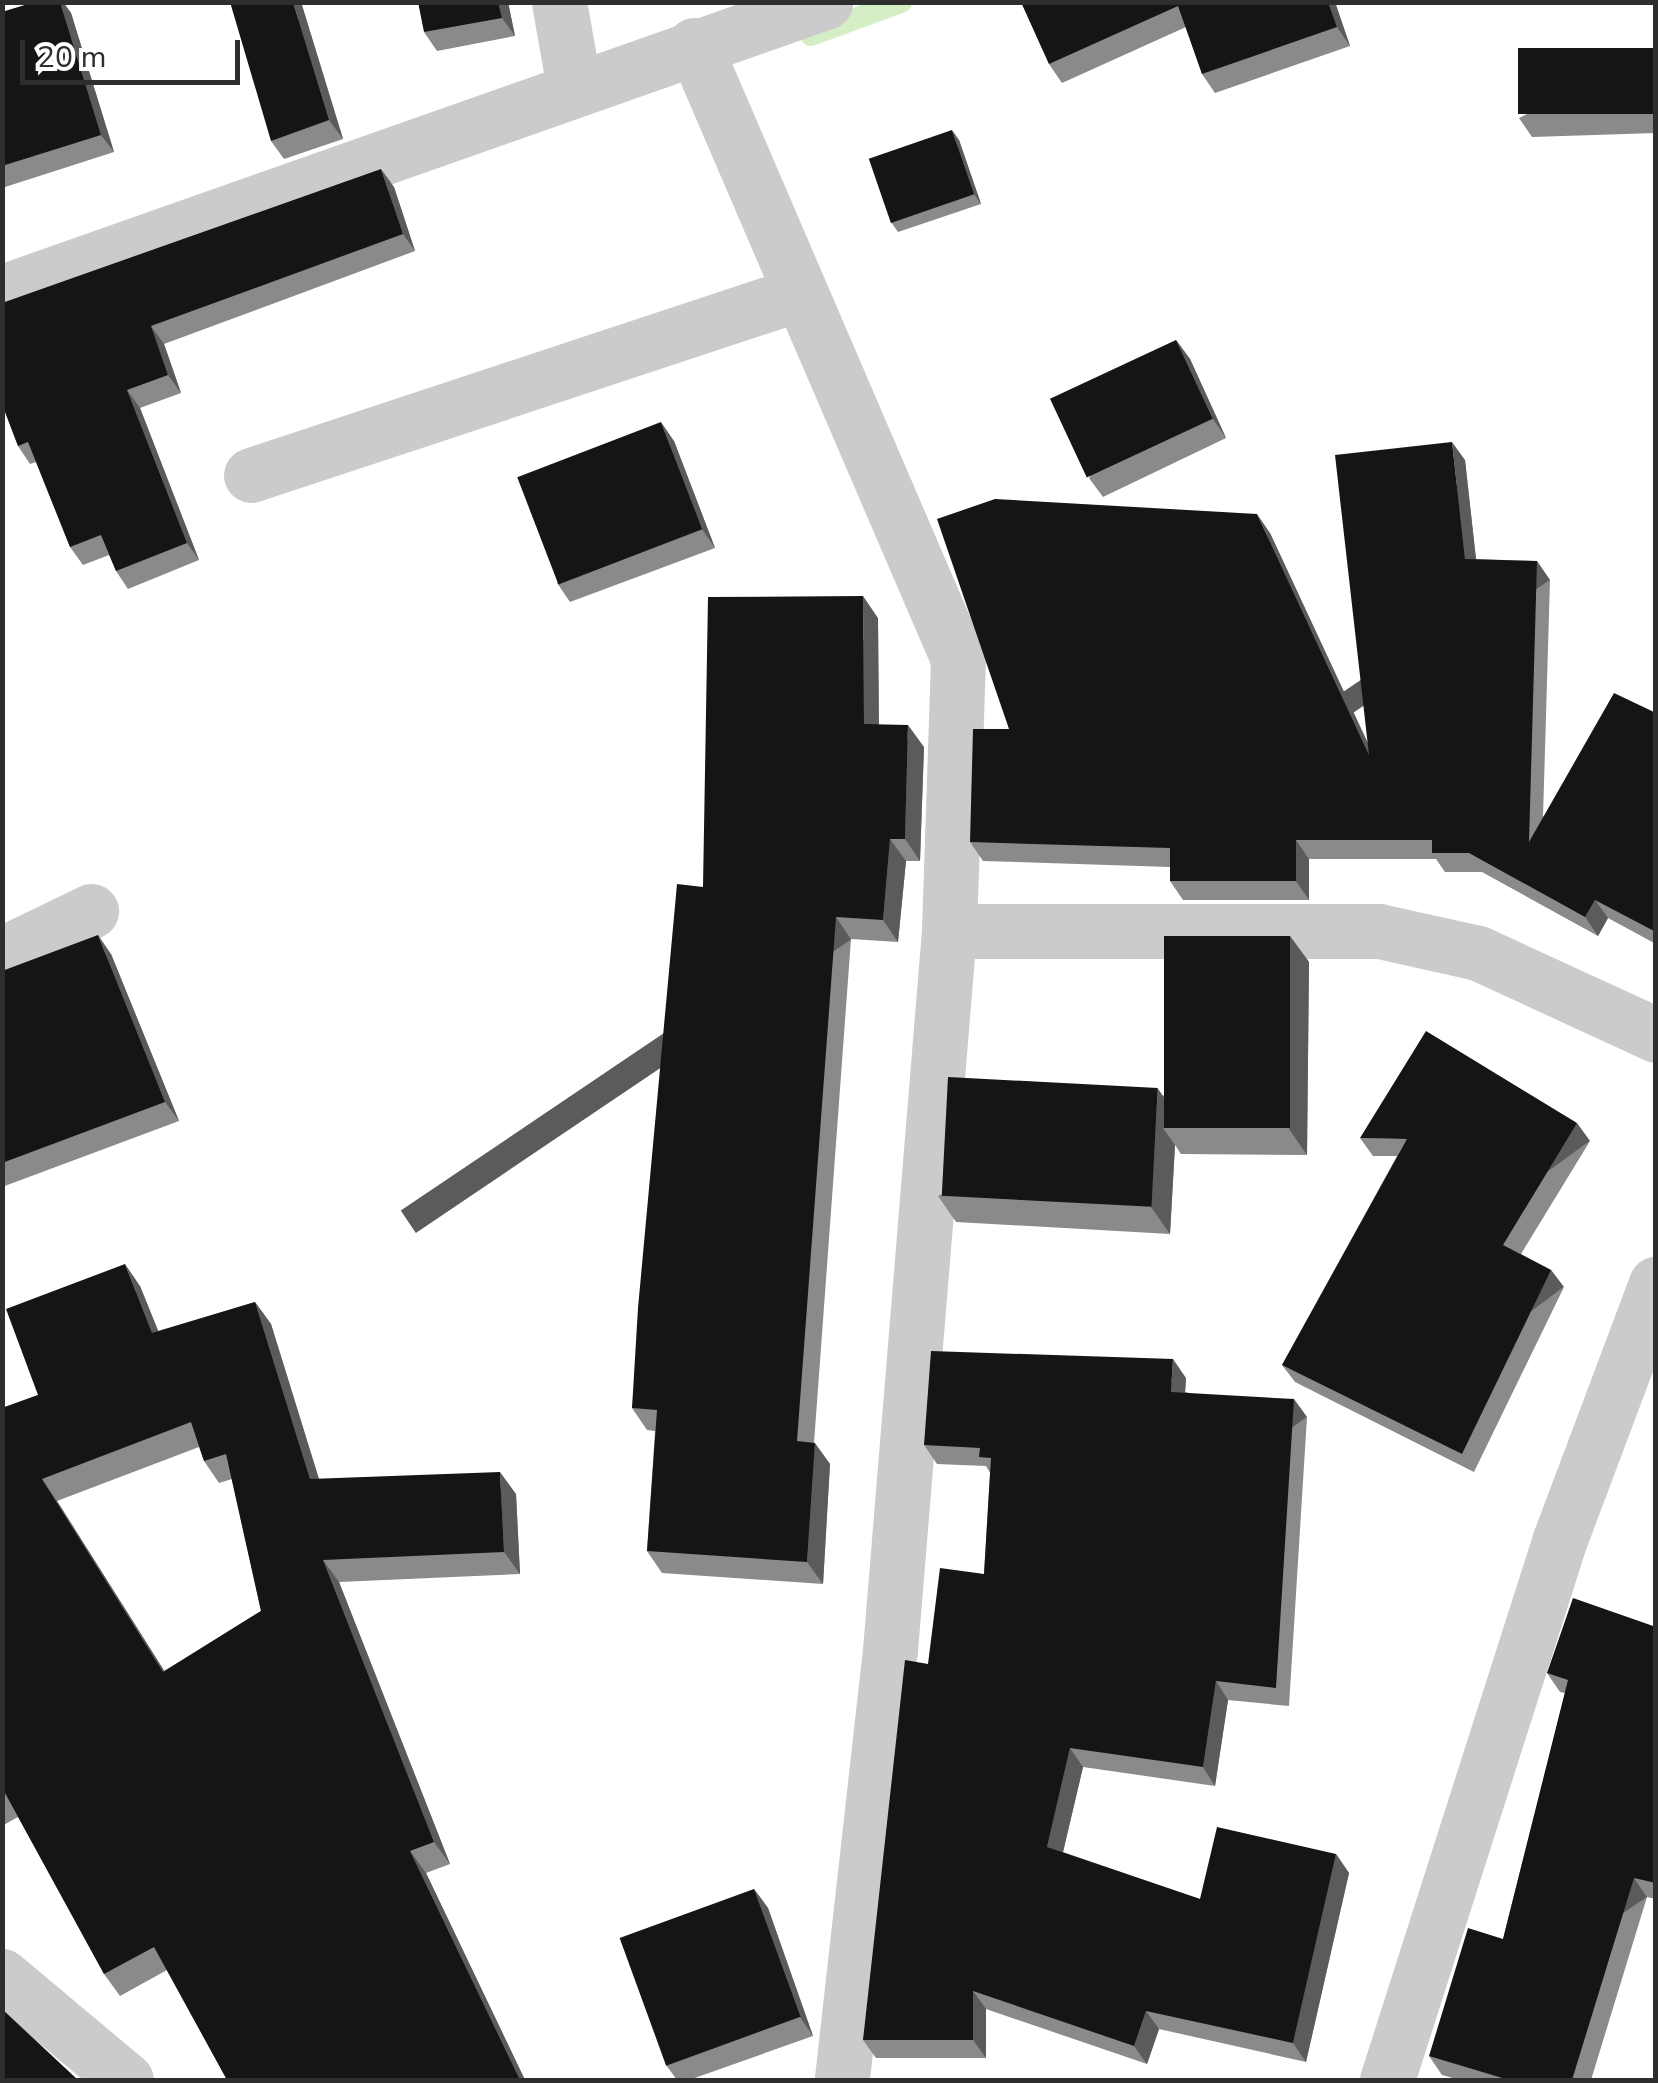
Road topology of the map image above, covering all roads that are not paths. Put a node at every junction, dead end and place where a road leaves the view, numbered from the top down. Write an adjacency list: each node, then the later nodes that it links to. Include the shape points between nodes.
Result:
1 (559, 2): 4 (street)
2 (826, 2): 3 (street)
3 (701, 64): 4 (street); 6 (street)
4 (574, 86): 5 (street)
5 (2, 292)
6 (798, 294): 7 (street); 9 (street, via 958,660)
7 (251, 475)
8 (92, 911): 10 (street)
9 (949, 931): 11 (street, via 1379,931 1478,953); 15 (street, via 890,1650)
10 (2, 954)
11 (1656, 1035)
12 (1656, 1283): 16 (street, via 1560,1539)
13 (2, 1976): 14 (street)
14 (126, 2080)
15 (842, 2080)
16 (1387, 2080)

